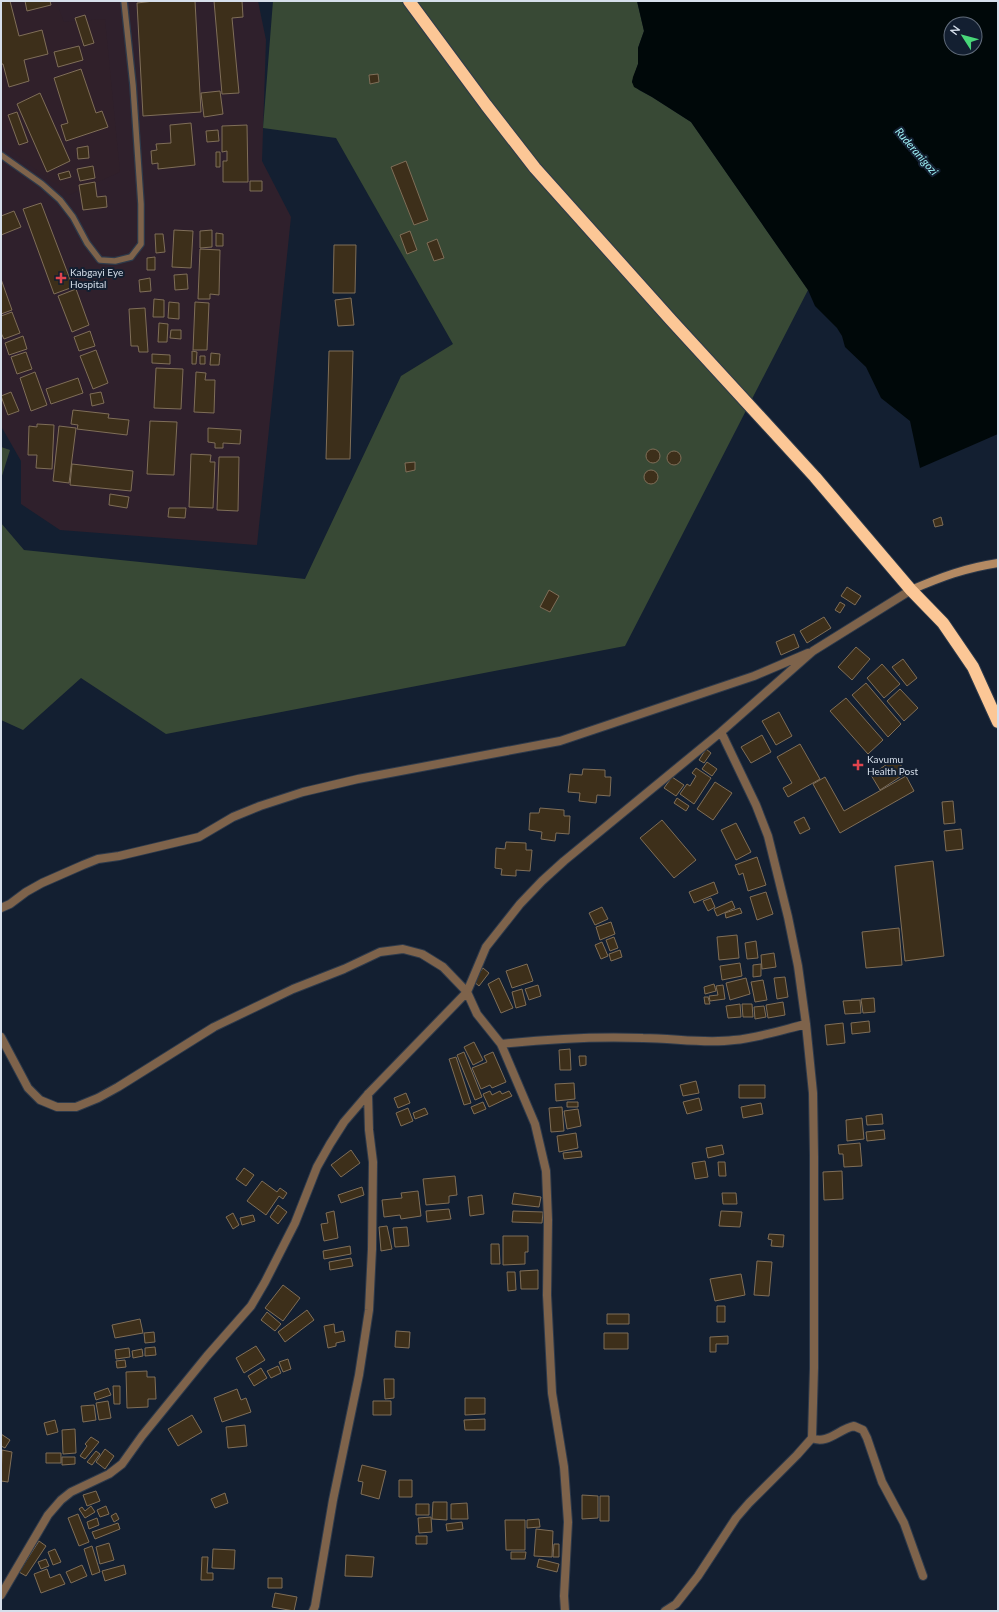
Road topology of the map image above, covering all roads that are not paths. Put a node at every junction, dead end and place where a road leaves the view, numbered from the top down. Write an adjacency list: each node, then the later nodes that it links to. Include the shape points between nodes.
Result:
1 (124, 1): 3 (lane, via 141,204 141,244 131,257 115,261 100,260 60,200)
2 (408, 1): 5 (highway, via 535,168 815,477)
3 (1, 155)
4 (998, 563): 5 (street, via 945,575)
5 (911, 590): 6 (street); 7 (highway, via 943,623 972,667)
6 (813, 651): 8 (street); 9 (street, via 754,676 560,741 358,779 303,792 233,817 199,837 98,859 82,865 42,883)
7 (998, 722)
8 (721, 732): 10 (street, via 542,881 486,946); 11 (street, via 768,836 798,966)
9 (1, 908)
10 (467, 992): 12 (street, via 443,967 422,954 403,949 380,952 293,989 214,1027 118,1087 76,1107 57,1107 40,1100 28,1088); 13 (street, via 477,1014); 14 (street)
11 (806, 1024): 13 (street, via 735,1040 707,1042 601,1037); 15 (street, via 813,1093 814,1148)
12 (1, 1037)
13 (500, 1044): 19 (street, via 535,1124 546,1171 547,1294 552,1393 564,1467 568,1522)
14 (368, 1094): 17 (street, via 344,1122 317,1167 295,1224 251,1306 207,1356 122,1464 109,1474 72,1492 48,1515); 18 (street, via 368,1130 372,1162 369,1310 360,1375 333,1500)
15 (812, 1438): 16 (street, via 823,1441 842,1429 854,1426 863,1430 882,1482 904,1523); 20 (street, via 736,1518 698,1576 676,1604)
16 (923, 1576)
17 (1, 1595)
18 (313, 1611)
19 (565, 1611)
20 (665, 1611)

